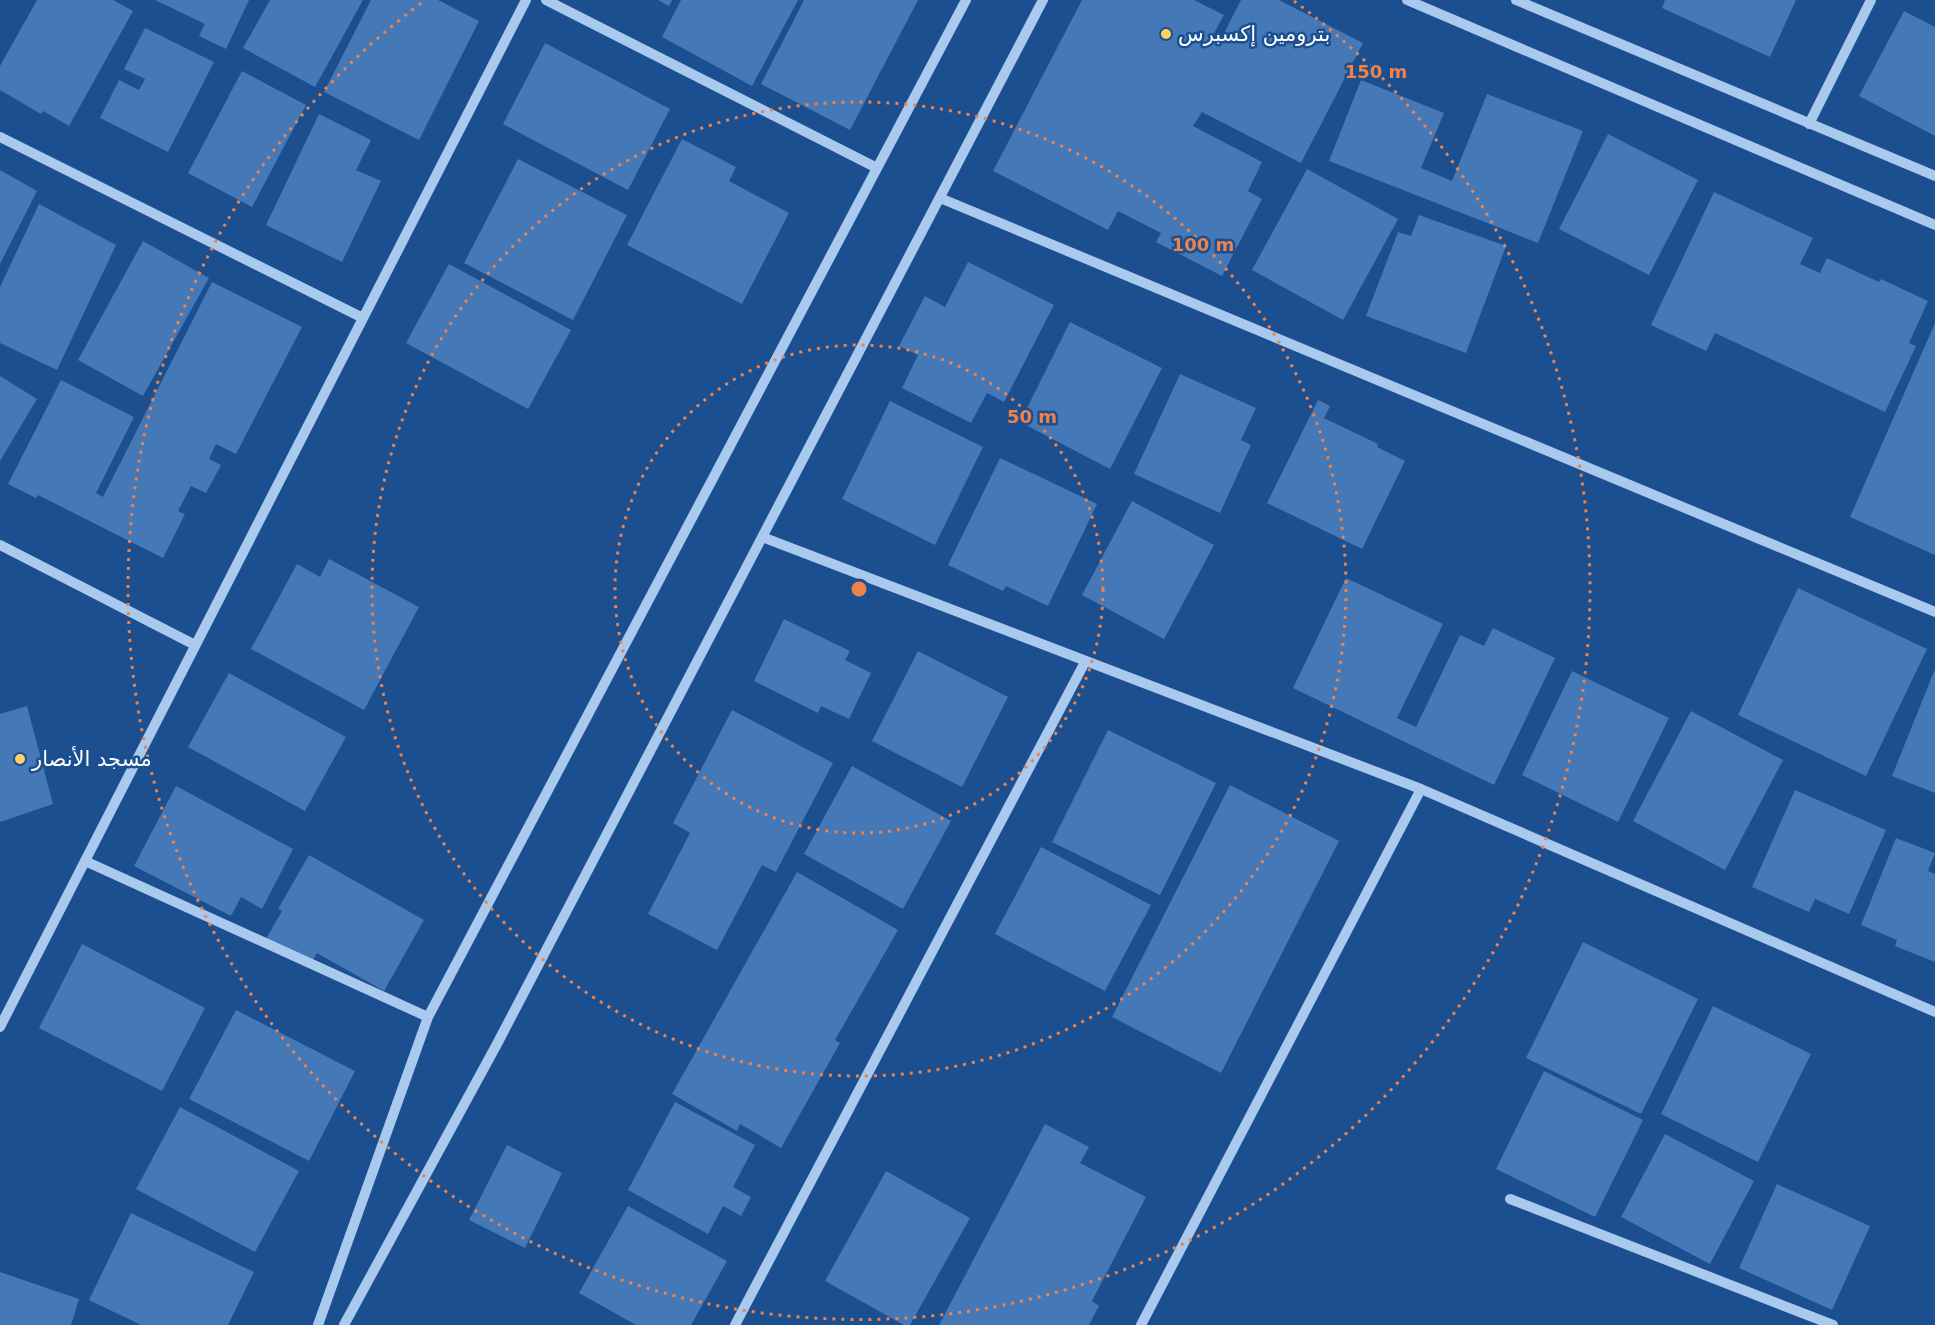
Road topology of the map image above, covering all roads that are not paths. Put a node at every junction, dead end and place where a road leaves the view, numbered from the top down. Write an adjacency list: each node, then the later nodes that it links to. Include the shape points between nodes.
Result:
1 (526, 0): 14 (street)
2 (546, 0): 10 (street)
3 (966, 0): 10 (street)
4 (1043, 0): 12 (street)
5 (1407, 0): 13 (street)
6 (1516, 0): 8 (street)
7 (1871, 0): 8 (street)
8 (1809, 124): 11 (street)
9 (0, 137): 14 (street)
10 (877, 168): 23 (street)
11 (1935, 176)
12 (940, 198): 15 (street); 17 (street)
13 (1935, 225)
14 (363, 318): 18 (street)
15 (762, 537): 19 (street); 27 (street, via 497,1044)
16 (0, 545): 18 (street)
17 (1935, 612)
18 (195, 645): 21 (street)
19 (1085, 662): 20 (street); 28 (street)
20 (1421, 789): 22 (street); 29 (street)
21 (85, 861): 23 (street); 24 (street)
22 (1935, 1011)
23 (428, 1017): 26 (street)
24 (0, 1027)
25 (1510, 1199): 30 (street)
26 (318, 1325)
27 (344, 1325)
28 (735, 1325)
29 (1141, 1325)
30 (1833, 1325)

